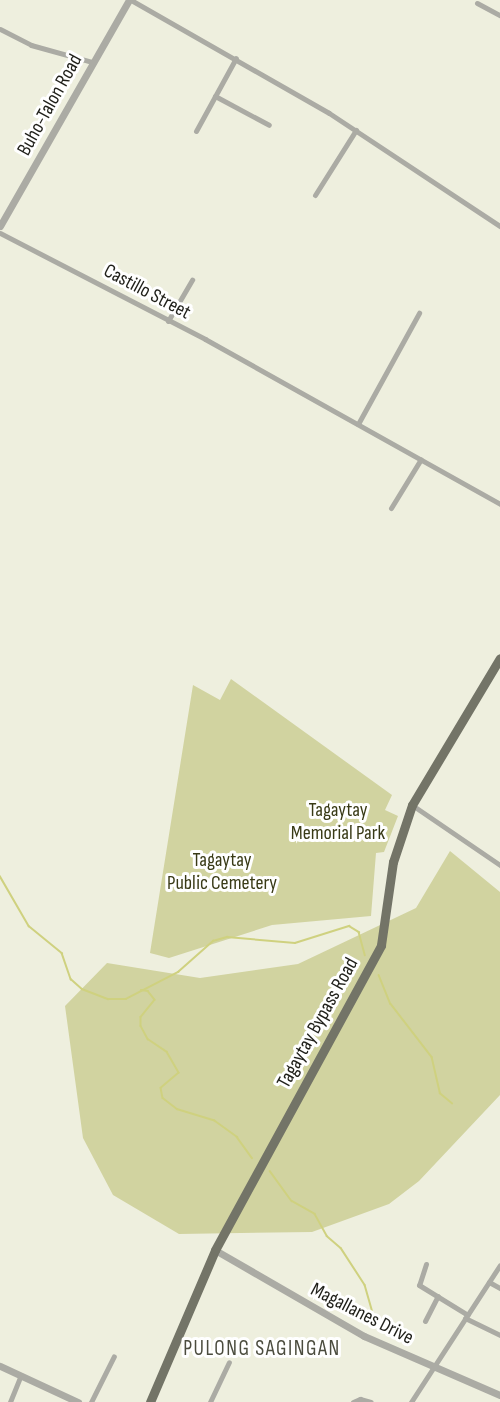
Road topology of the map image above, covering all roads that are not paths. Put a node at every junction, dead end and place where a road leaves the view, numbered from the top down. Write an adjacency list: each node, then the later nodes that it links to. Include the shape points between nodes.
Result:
1 (130, 0): 5 (street); 6 (street, Buho-Talon Road)
2 (477, 3): 3 (street)
3 (500, 15)
4 (0, 29): 6 (street, via 31,45)
5 (236, 58): 7 (street); 9 (street)
6 (92, 62): 12 (street, Buho-Talon Road)
7 (215, 96): 8 (street); 10 (street)
8 (269, 125)
9 (356, 130): 11 (street); 13 (street)
10 (196, 131)
11 (315, 195)
12 (0, 226)
13 (500, 226)
14 (0, 233): 17 (street, Castillo Street)
15 (192, 279): 17 (street)
16 (419, 313): 18 (street)
17 (168, 321): 18 (street, Castillo Street)
18 (358, 424): 19 (street, Castillo Street)
19 (421, 459): 20 (street, Castillo Street); 21 (street)
20 (500, 504)
21 (391, 508)
22 (500, 658): 23 (main road, Tagaytay Bypass Road)
23 (412, 805): 24 (street); 25 (main road, Tagaytay Bypass Road, via 393,862 381,945)
24 (500, 866)
25 (215, 1250): 37 (street, Magallanes Drive, via 364,1336); 43 (main road, Tagaytay Bypass Road)
26 (426, 1264): 30 (street, via 419,1285)
27 (500, 1265): 28 (street)
28 (489, 1282): 29 (street); 31 (street)
29 (500, 1288)
30 (438, 1296): 31 (street); 32 (street)
31 (466, 1317): 33 (street); 37 (street)
32 (425, 1321)
33 (500, 1335)
34 (114, 1356): 42 (street)
35 (229, 1362): 44 (street)
36 (0, 1366): 38 (street)
37 (434, 1367): 39 (street, Magallanes Drive); 47 (street)
38 (21, 1375): 40 (street); 41 (street)
39 (500, 1395)
40 (10, 1402)
41 (78, 1402)
42 (91, 1402)
43 (150, 1402)
44 (210, 1402)
45 (353, 1402): 46 (street)
46 (371, 1402)
47 (411, 1402)

